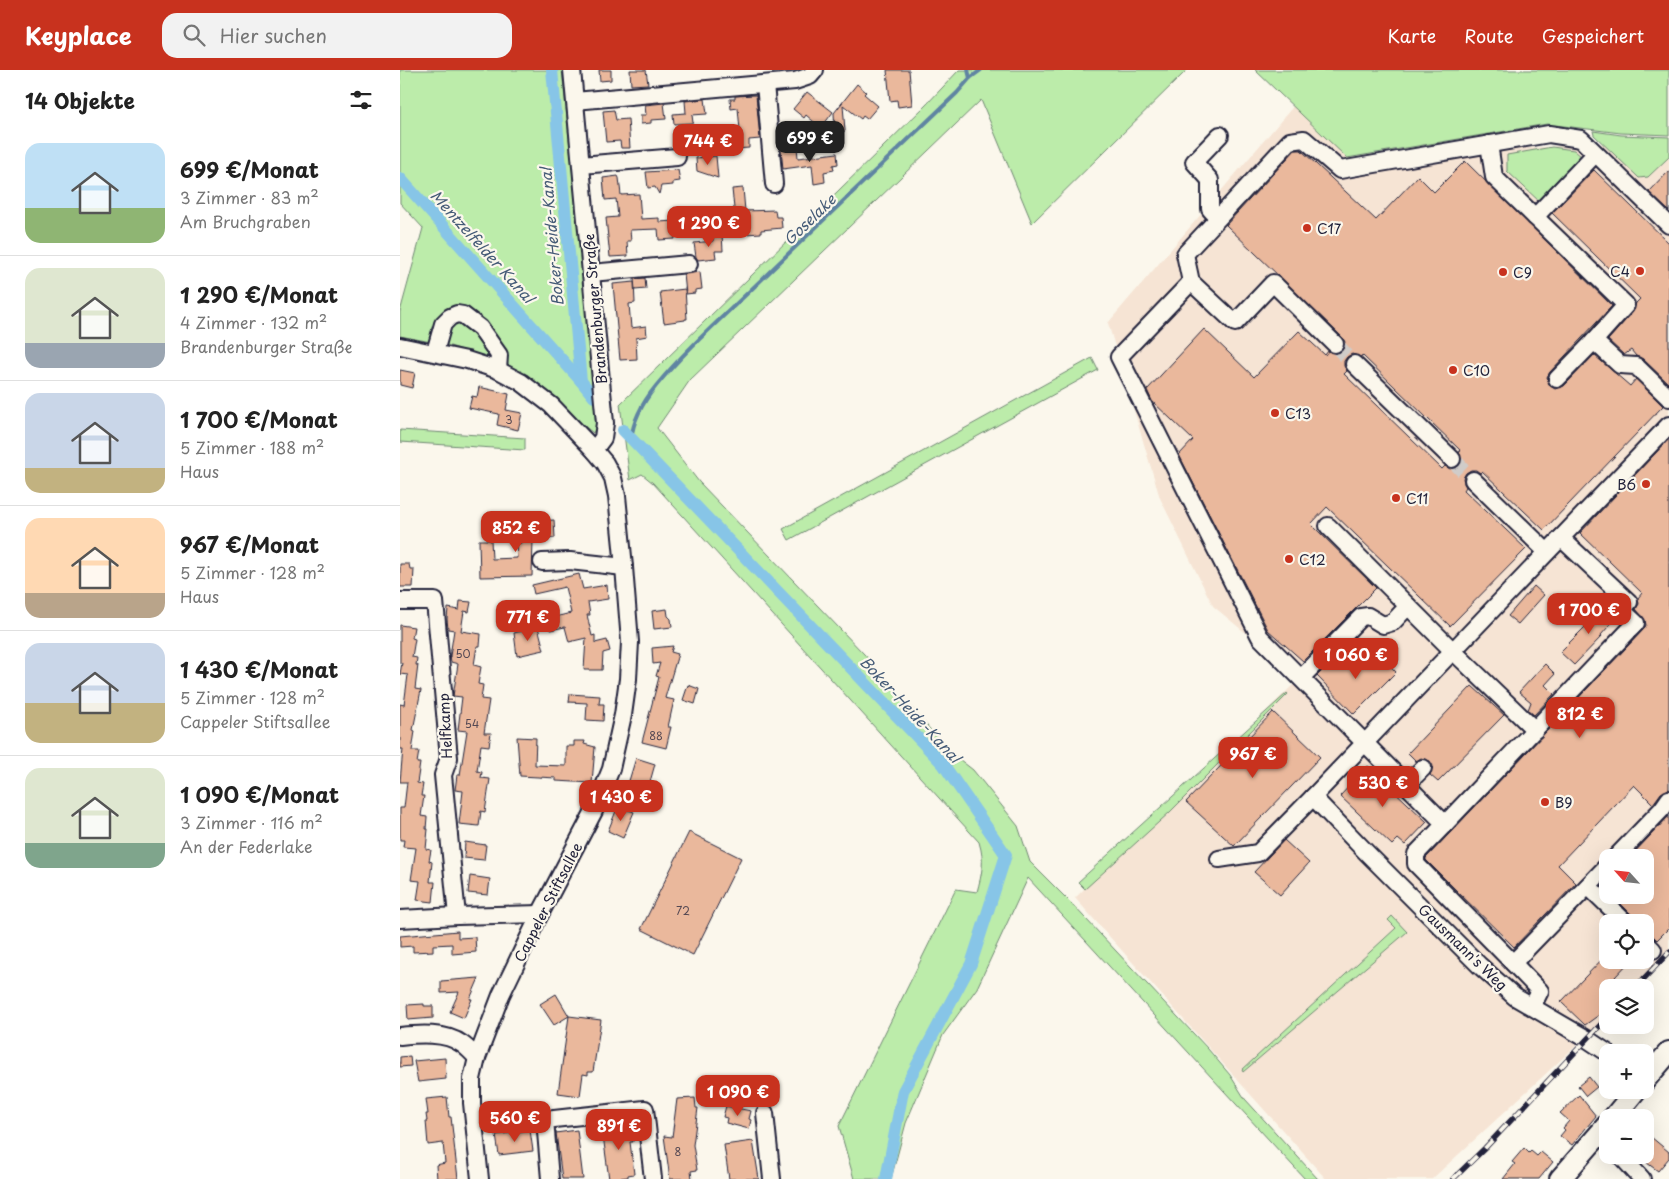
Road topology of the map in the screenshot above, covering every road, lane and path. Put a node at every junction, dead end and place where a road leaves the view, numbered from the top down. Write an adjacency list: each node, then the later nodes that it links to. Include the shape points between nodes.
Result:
1 (572, 70): 4 (street, Brandenburger Straße)
2 (815, 70): 3 (street, via 810,76 795,81)
3 (765, 84): 4 (street); 10 (street)
4 (575, 101): 9 (street, Brandenburger Straße)
5 (1220, 135): 12 (street, via 1194,162 1210,180 1210,210)
6 (1489, 144): 7 (street, via 1549,134 1581,139); 11 (street, via 1494,177); 12 (street, via 1340,170 1304,139 1290,141)
7 (1596, 154): 11 (street); 13 (street)
8 (677, 157): 9 (street)
9 (581, 165): 15 (street, Brandenburger Straße)
10 (774, 184)
11 (1535, 217): 17 (street, via 1626,305)
12 (1218, 218): 16 (street, via 1185,254)
13 (1669, 225)
14 (689, 264): 15 (street)
15 (591, 273): 26 (street, Brandenburger Straße, via 605,423 603,438)
16 (1191, 282): 18 (street, via 1235,323 1273,283); 37 (street, via 1119,357 1260,637)
17 (1594, 341): 23 (street); 24 (street, via 1620,365 1636,366)
18 (1335, 344)
19 (400, 346): 20 (street, Cappeler Stiftsallee)
20 (435, 352): 22 (street, Cappeler Stiftsallee); 22 (street, via 443,324 450,317 463,315 480,328 499,355)
21 (1354, 364): 27 (street)
22 (498, 370): 26 (street, Cappeler Stiftsallee, via 521,382 551,405)
23 (1557, 379)
24 (1669, 398)
25 (1669, 425): 30 (street)
26 (594, 450): 33 (street, Cappeler Stiftsallee, via 613,478)
27 (1452, 459)
28 (1473, 480): 31 (street)
29 (1328, 526): 35 (street)
30 (1560, 538): 31 (street); 38 (street, via 1630,602 1622,610 1636,623)
31 (1547, 552): 36 (street)
32 (542, 562): 33 (street, via 570,561)
33 (624, 567): 49 (street, Cappeler Stiftsallee, via 630,642 628,679 611,769 594,811)
34 (400, 601): 51 (street, Helfkamp, via 435,601 449,758 443,775)
35 (1408, 606): 36 (street); 37 (street, via 1393,622 1383,625 1368,616 1360,617)
36 (1453, 651): 38 (street, via 1492,697); 39 (street)
37 (1301, 678): 39 (street)
38 (1535, 730): 44 (street)
39 (1365, 743): 41 (street); 42 (street)
40 (1423, 768): 41 (street)
41 (1406, 785): 44 (street)
42 (1313, 796): 46 (street, via 1258,853); 56 (street, Gausmann's Weg, via 1515,997)
43 (1669, 798): 45 (street)
44 (1445, 824): 53 (street, via 1416,854 1416,864)
45 (1624, 849)
46 (1219, 859)
47 (1599, 874): 48 (street)
48 (1588, 886): 50 (street); 53 (street, via 1563,918)
49 (540, 914): 51 (street); 58 (street, Cappeler Stiftsallee, via 501,995)
50 (1617, 914)
51 (457, 916): 52 (street)
52 (400, 919)
53 (1513, 963): 54 (street, via 1540,991)
54 (1536, 1000)
55 (400, 1036): 58 (street, via 424,1033 444,1037 461,1043)
56 (1599, 1047)
57 (1669, 1052): 59 (main road)
58 (477, 1058): 63 (street, Cappeler Stiftsallee, via 472,1079 472,1103)
59 (1654, 1070)
60 (765, 1113): 66 (street)
61 (1599, 1138): 67 (main road)
62 (1628, 1164): 68 (street)
63 (480, 1179)
64 (550, 1179): 65 (street, via 545,1120 645,1109)
65 (653, 1179)
66 (772, 1179)
67 (1560, 1179)
68 (1642, 1179)

